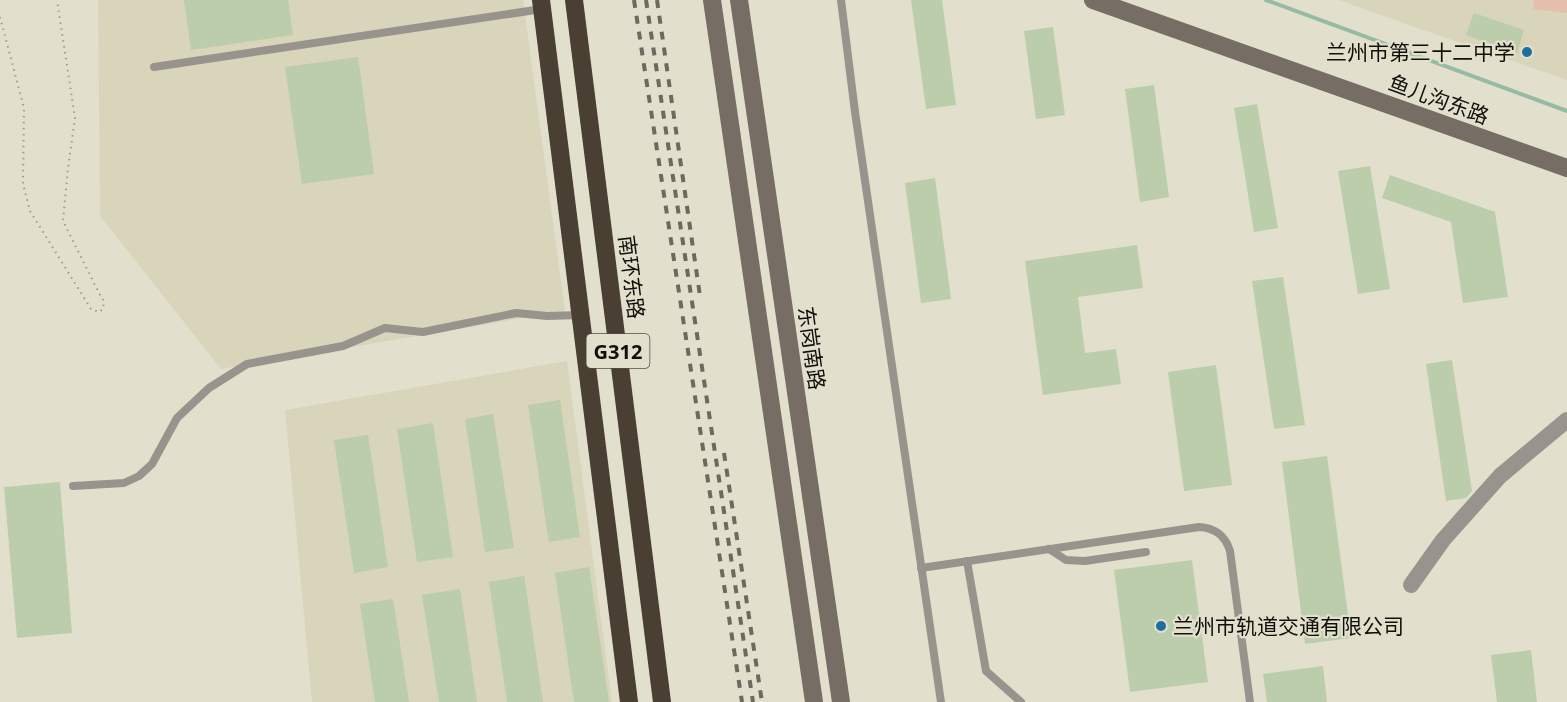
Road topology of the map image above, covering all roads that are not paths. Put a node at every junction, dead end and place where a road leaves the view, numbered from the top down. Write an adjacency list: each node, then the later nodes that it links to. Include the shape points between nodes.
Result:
1 (574, 0): 18 (highway, 南环东路 / G312)
2 (712, 0): 19 (street)
3 (739, 0): 20 (street, 东岗南路)
4 (841, 0): 15 (lane)
5 (1093, 0): 8 (street, 鱼儿沟东路)
6 (541, 4): 7 (lane); 9 (highway, G312)
7 (154, 67)
8 (1567, 168)
9 (580, 315): 11 (lane, via 516,313 423,332 385,328 342,346 247,364 209,388 177,418 152,464 139,476 124,483); 17 (highway, G312)
10 (1567, 420): 16 (street, via 1500,476 1443,540)
11 (73, 486)
12 (1049, 549): 13 (lane, via 1066,560 1085,561); 14 (lane); 23 (lane, via 1198,527 1215,530 1230,551)
13 (1146, 552)
14 (967, 561): 15 (lane); 22 (lane, via 986,671)
15 (921, 568): 21 (lane)
16 (1411, 585)
17 (629, 702)
18 (662, 702)
19 (814, 702)
20 (841, 702)
21 (941, 702)
22 (1021, 702)
23 (1250, 702)

